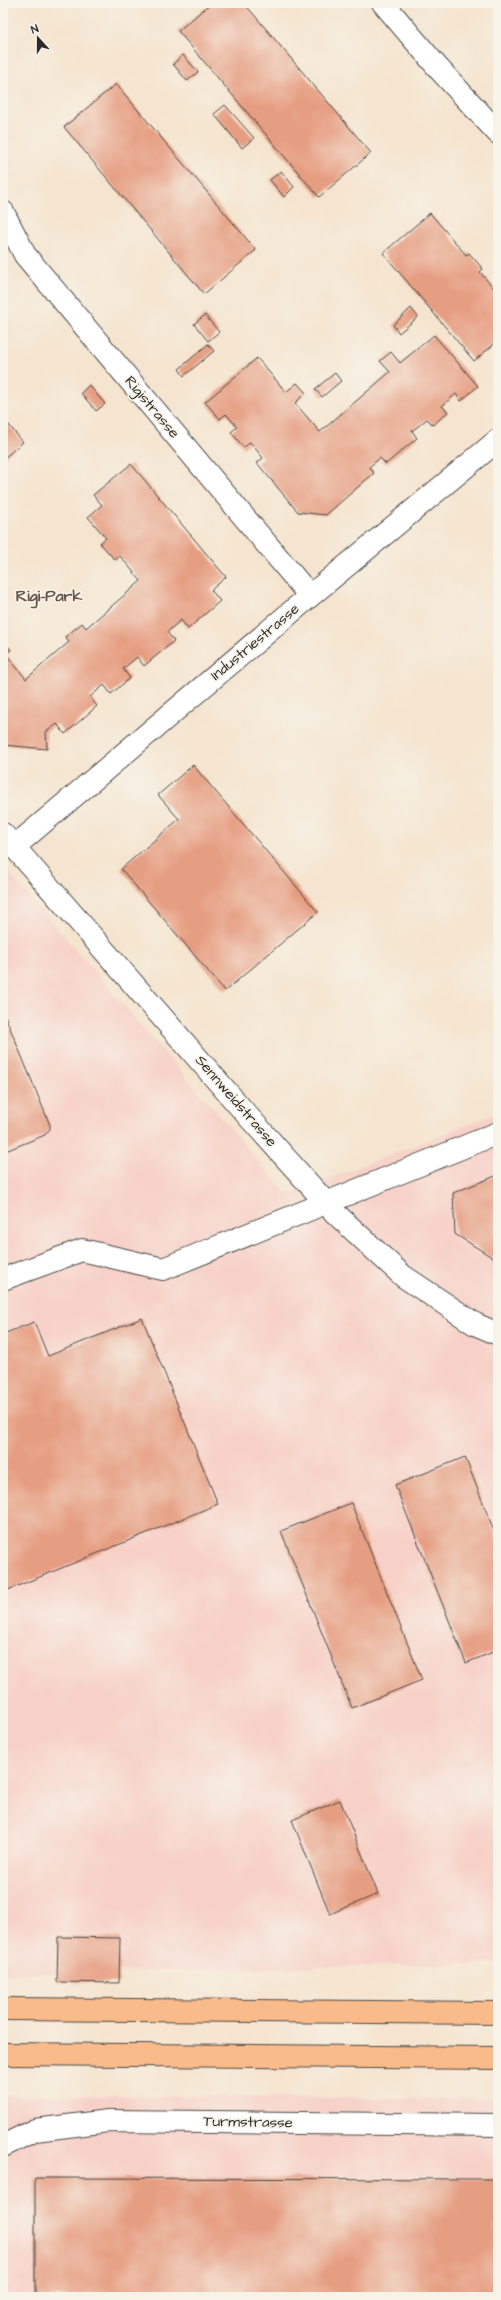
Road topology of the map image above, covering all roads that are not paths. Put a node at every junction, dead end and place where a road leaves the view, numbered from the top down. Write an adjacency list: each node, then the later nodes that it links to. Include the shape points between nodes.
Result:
1 (383, 3): 2 (street)
2 (498, 133)
3 (3, 212): 5 (street, Rigistrasse, via 25,255)
4 (498, 440): 5 (street, Industriestrasse)
5 (310, 596): 6 (street, Industriestrasse)
6 (9, 840): 8 (street, Sennweidstrasse, via 247,1114)
7 (498, 1133): 8 (street)
8 (327, 1202): 9 (street, via 163,1269 82,1250); 10 (street, Sennweidstrasse, via 403,1276 475,1324)
9 (3, 1279)
10 (498, 1334)
11 (3, 2009): 12 (highway)
12 (498, 2013)
13 (3, 2054): 14 (highway)
14 (498, 2058)
15 (498, 2125): 16 (street, Turmstrasse, via 108,2121 35,2130)
16 (3, 2146)

